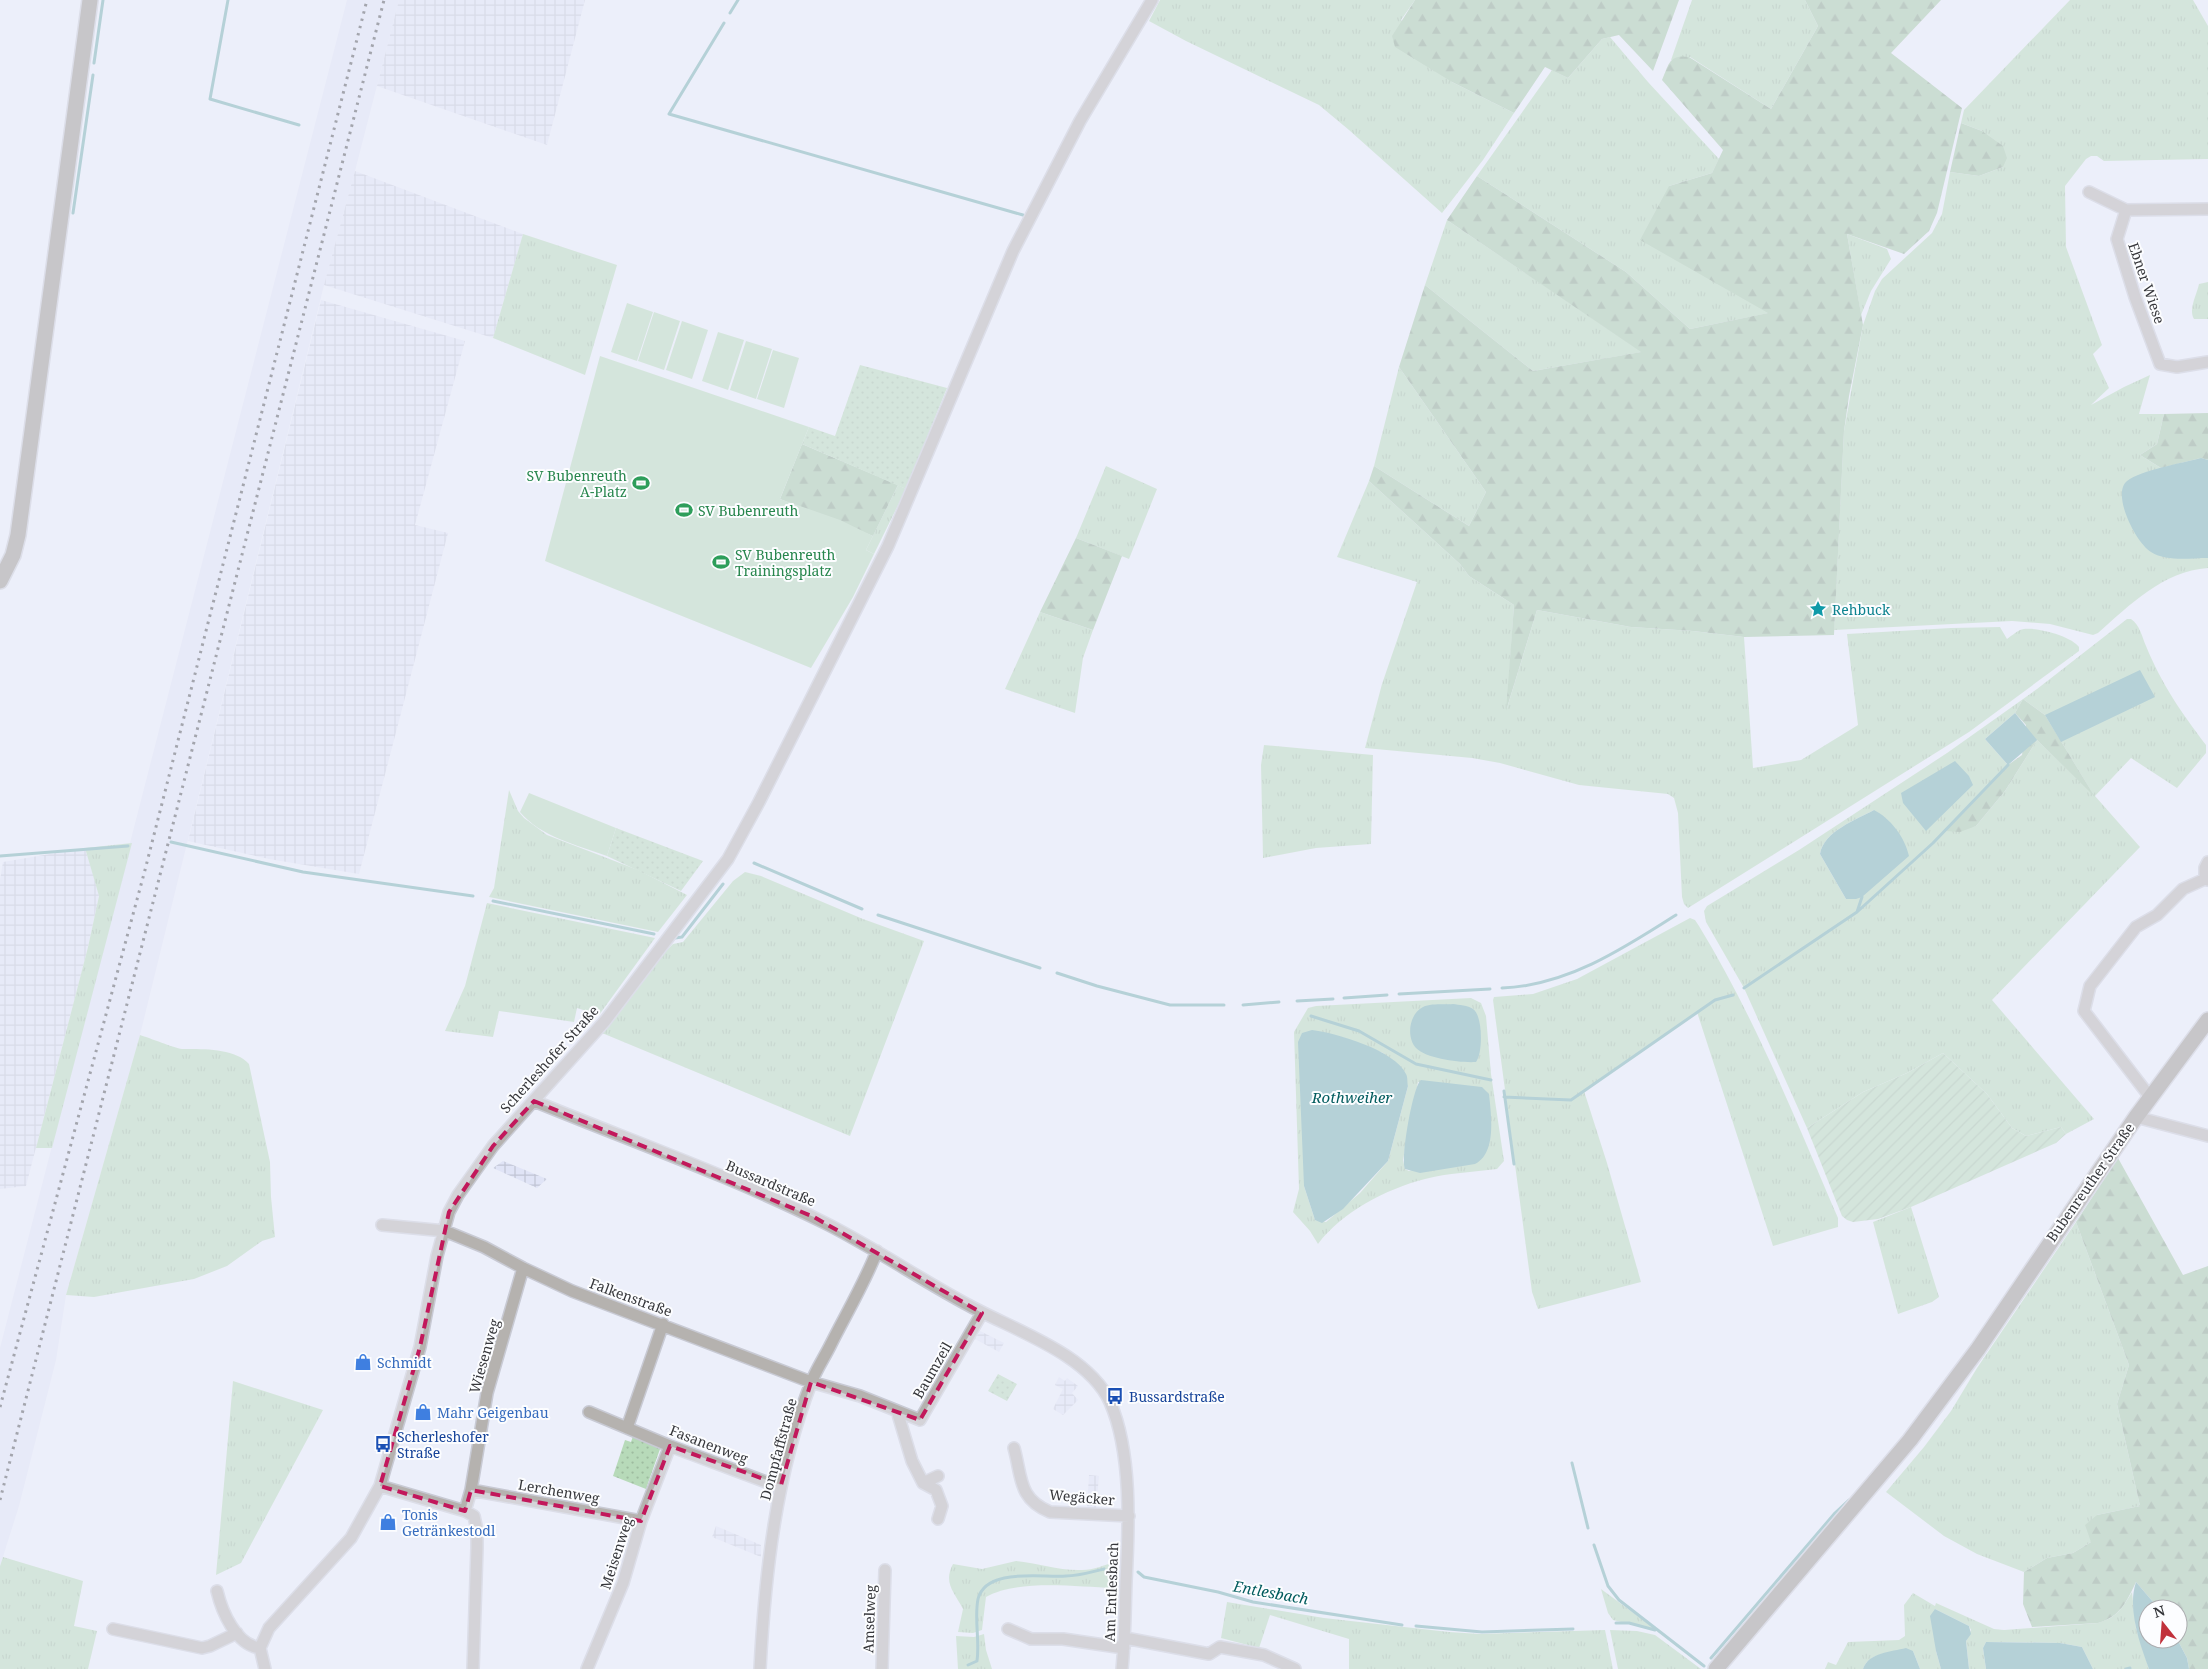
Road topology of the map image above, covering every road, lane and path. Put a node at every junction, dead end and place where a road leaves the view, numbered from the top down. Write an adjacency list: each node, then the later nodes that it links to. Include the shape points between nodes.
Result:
1 (90, 0): 7 (street, via 18,535 13,555)
2 (1152, 0): 12 (street, Scherleshofer Straße, via 1080,121 1013,251 888,546 728,859 605,1021)
3 (2089, 192): 5 (street)
4 (2208, 209): 5 (street)
5 (2126, 210): 6 (street, Ebner Wiese, via 2117,239 2160,364 2177,368)
6 (2208, 362)
7 (0, 581)
8 (2208, 862): 9 (street)
9 (2206, 879): 11 (street, via 2183,889 2157,915 2136,927 2090,986 2084,1011)
10 (2208, 1020): 11 (street, Bubenreuther Straße)
11 (2150, 1097): 13 (street, Bubenreuther Straße)
12 (534, 1101): 16 (street, Scherleshofer Straße, via 474,1171 449,1212); 17 (street, Bussardstraße, via 814,1217)
13 (2136, 1117): 14 (street); 50 (street, Bubenreuther Straße, via 1978,1349 1910,1440)
14 (2208, 1136)
15 (382, 1226): 16 (street)
16 (445, 1231): 18 (street, Falkenstraße); 29 (street, Scherleshofer Straße, via 437,1256 420,1347)
17 (877, 1251): 19 (street, Bussardstraße); 21 (street, Dompfaffstraße)
18 (523, 1268): 20 (street, Falkenstraße); 31 (street, Wiesenweg, via 487,1393)
19 (982, 1313): 22 (street, Baumzeil, via 920,1420); 33 (street, Bussardstraße, via 1070,1359 1098,1382 1109,1401 1120,1435)
20 (663, 1324): 21 (street, Falkenstraße); 24 (street)
21 (811, 1382): 22 (street, Baumzeil); 30 (street, Dompfaffstraße)
22 (897, 1411): 28 (street, via 908,1462)
23 (588, 1412): 24 (street, Fasanenweg)
24 (627, 1428): 25 (street, Fasanenweg)
25 (670, 1446): 30 (street, Fasanenweg); 35 (street, Meisenweg)
26 (1014, 1448): 33 (street, Wegäcker, via 1021,1482 1028,1498 1038,1507 1050,1512)
27 (938, 1476): 28 (street)
28 (923, 1483): 34 (street, via 936,1490 942,1506)
29 (380, 1486): 32 (street); 42 (street, Scherleshofer Straße, via 351,1538 269,1628)
30 (781, 1486): 46 (street, Dompfaffstraße, via 762,1610)
31 (471, 1490): 32 (street, Wiesenweg); 35 (street, Lerchenweg)
32 (465, 1511): 44 (street, via 474,1516 477,1530)
33 (1129, 1516): 41 (street, Am Entlesbach)
34 (938, 1519)
35 (641, 1521): 45 (street, Meisenweg, via 626,1574)
36 (885, 1570): 47 (street, Amselweg)
37 (216, 1591): 40 (street)
38 (113, 1629): 40 (street, via 202,1648)
39 (1008, 1629): 41 (street, via 1031,1639)
40 (237, 1633): 42 (street, via 252,1647)
41 (1124, 1643): 48 (street, Am Entlesbach); 49 (street, via 1209,1654 1220,1647 1264,1655)
42 (260, 1648): 43 (street)
43 (265, 1669)
44 (473, 1669)
45 (587, 1669)
46 (760, 1669)
47 (882, 1669)
48 (1122, 1669)
49 (1295, 1669)
50 (1716, 1669)

